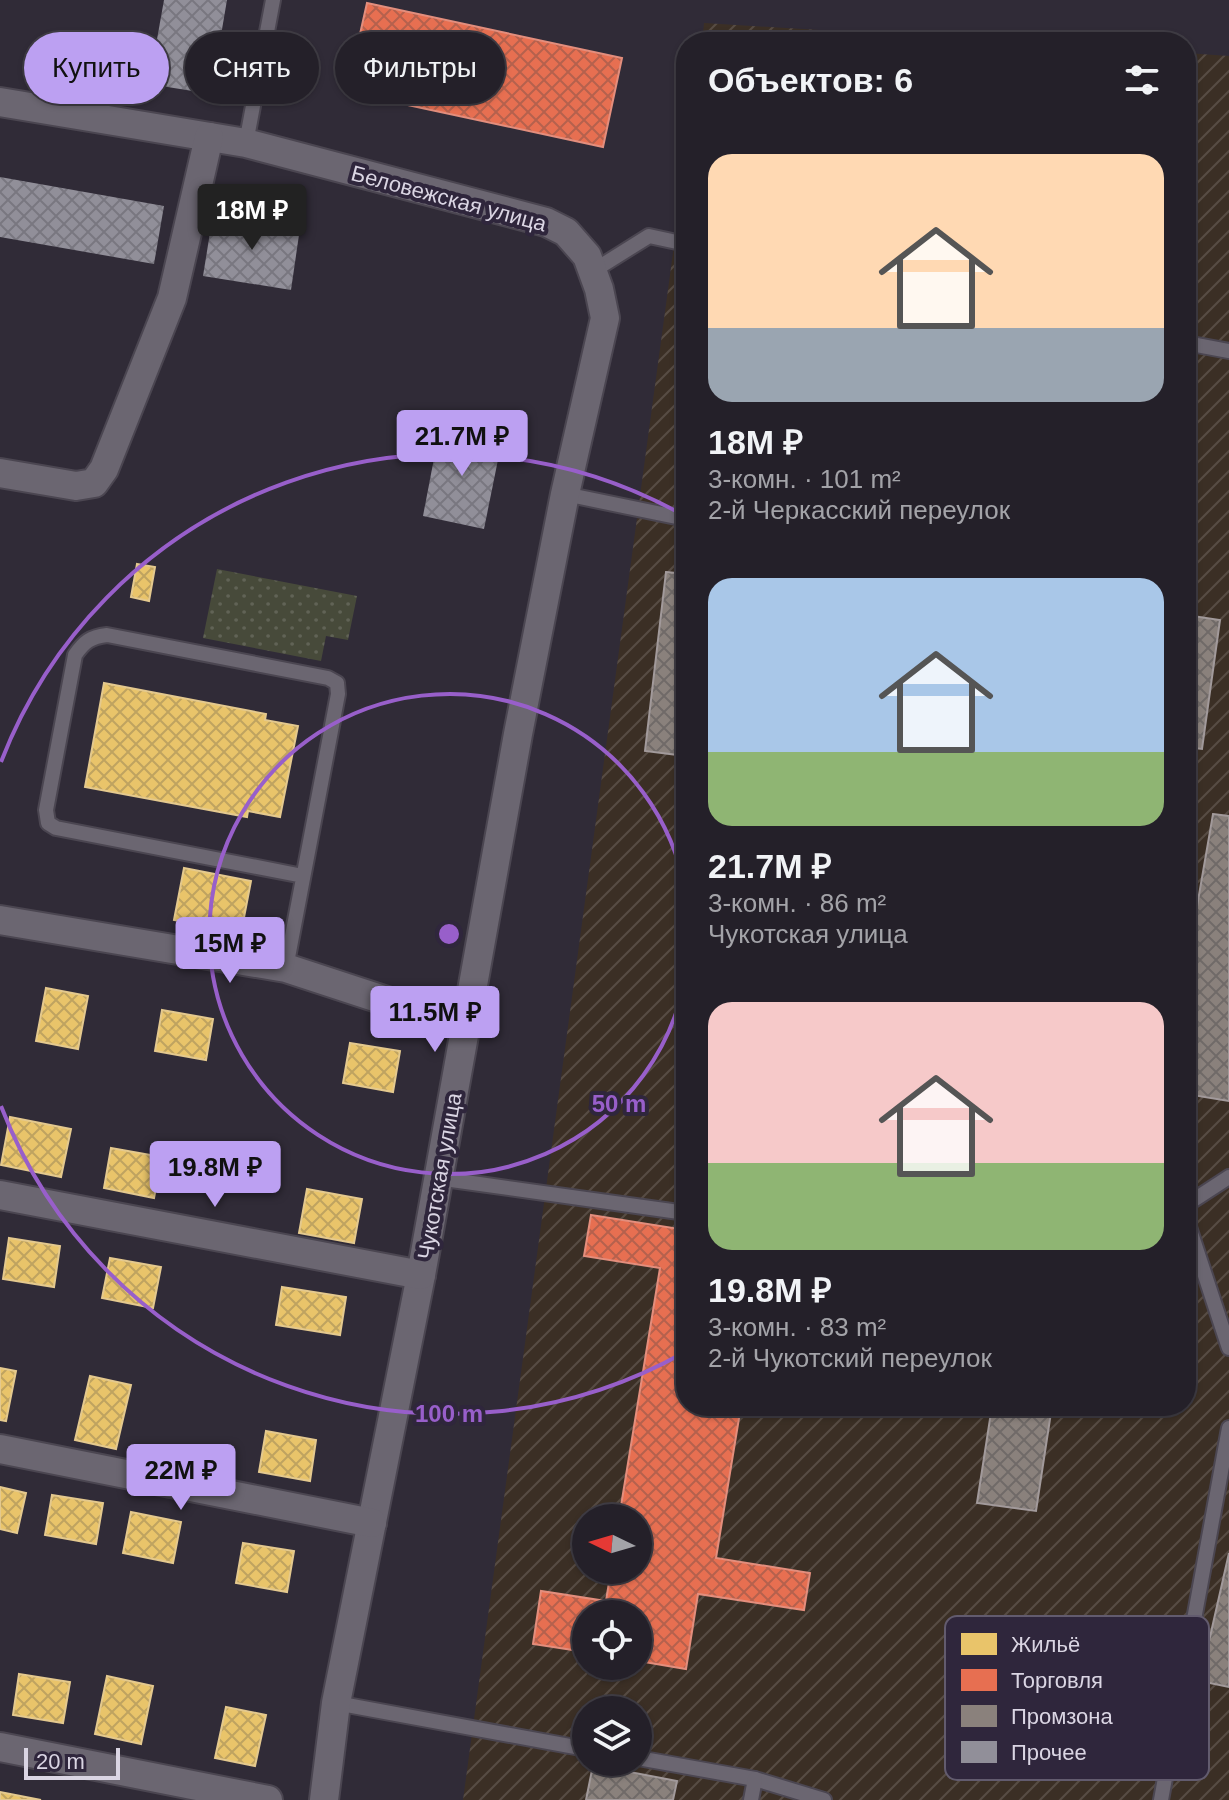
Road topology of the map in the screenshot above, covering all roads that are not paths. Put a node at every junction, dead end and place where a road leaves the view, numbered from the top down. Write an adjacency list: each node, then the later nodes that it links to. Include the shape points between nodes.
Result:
1 (273, 0): 4 (lane)
2 (0, 102): 3 (street, Беловежская улица)
3 (209, 137): 4 (street, Беловежская улица); 10 (street, via 172,298 104,469 94,483 76,486)
4 (246, 143): 6 (street, Беловежская улица, via 546,222 566,232)
5 (676, 242): 6 (lane, via 649,236)
6 (593, 271): 7 (street, Беловежская улица)
7 (605, 318): 11 (street, Чукотская улица)
8 (1196, 345): 9 (lane)
9 (1229, 351)
10 (0, 473)
11 (565, 494): 12 (lane); 16 (street, Чукотская улица)
12 (676, 517)
13 (303, 876): 13 (lane, via 337,683 107,635 84,642 75,655 46,810 48,823); 15 (lane)
14 (0, 920): 15 (street)
15 (286, 968): 16 (street)
16 (466, 1027): 18 (street, Чукотская улица)
17 (1229, 1177): 20 (lane)
18 (437, 1178): 21 (lane); 23 (street, Чукотская улица)
19 (0, 1195): 23 (street)
20 (1196, 1198)
21 (676, 1212)
22 (1196, 1248): 24 (lane)
23 (421, 1275): 27 (street, Чукотская улица)
24 (1229, 1348)
25 (1229, 1428): 28 (lane)
26 (0, 1449): 27 (street)
27 (372, 1523): 29 (street, Чукотская улица)
28 (1195, 1616)
29 (336, 1703): 30 (lane); 36 (street, Чукотская улица)
30 (572, 1746)
31 (0, 1747): 35 (street)
32 (652, 1761): 33 (lane)
33 (755, 1779): 37 (lane); 38 (lane)
34 (1165, 1780): 39 (lane)
35 (268, 1800)
36 (324, 1800)
37 (751, 1800)
38 (824, 1800)
39 (1161, 1800)

